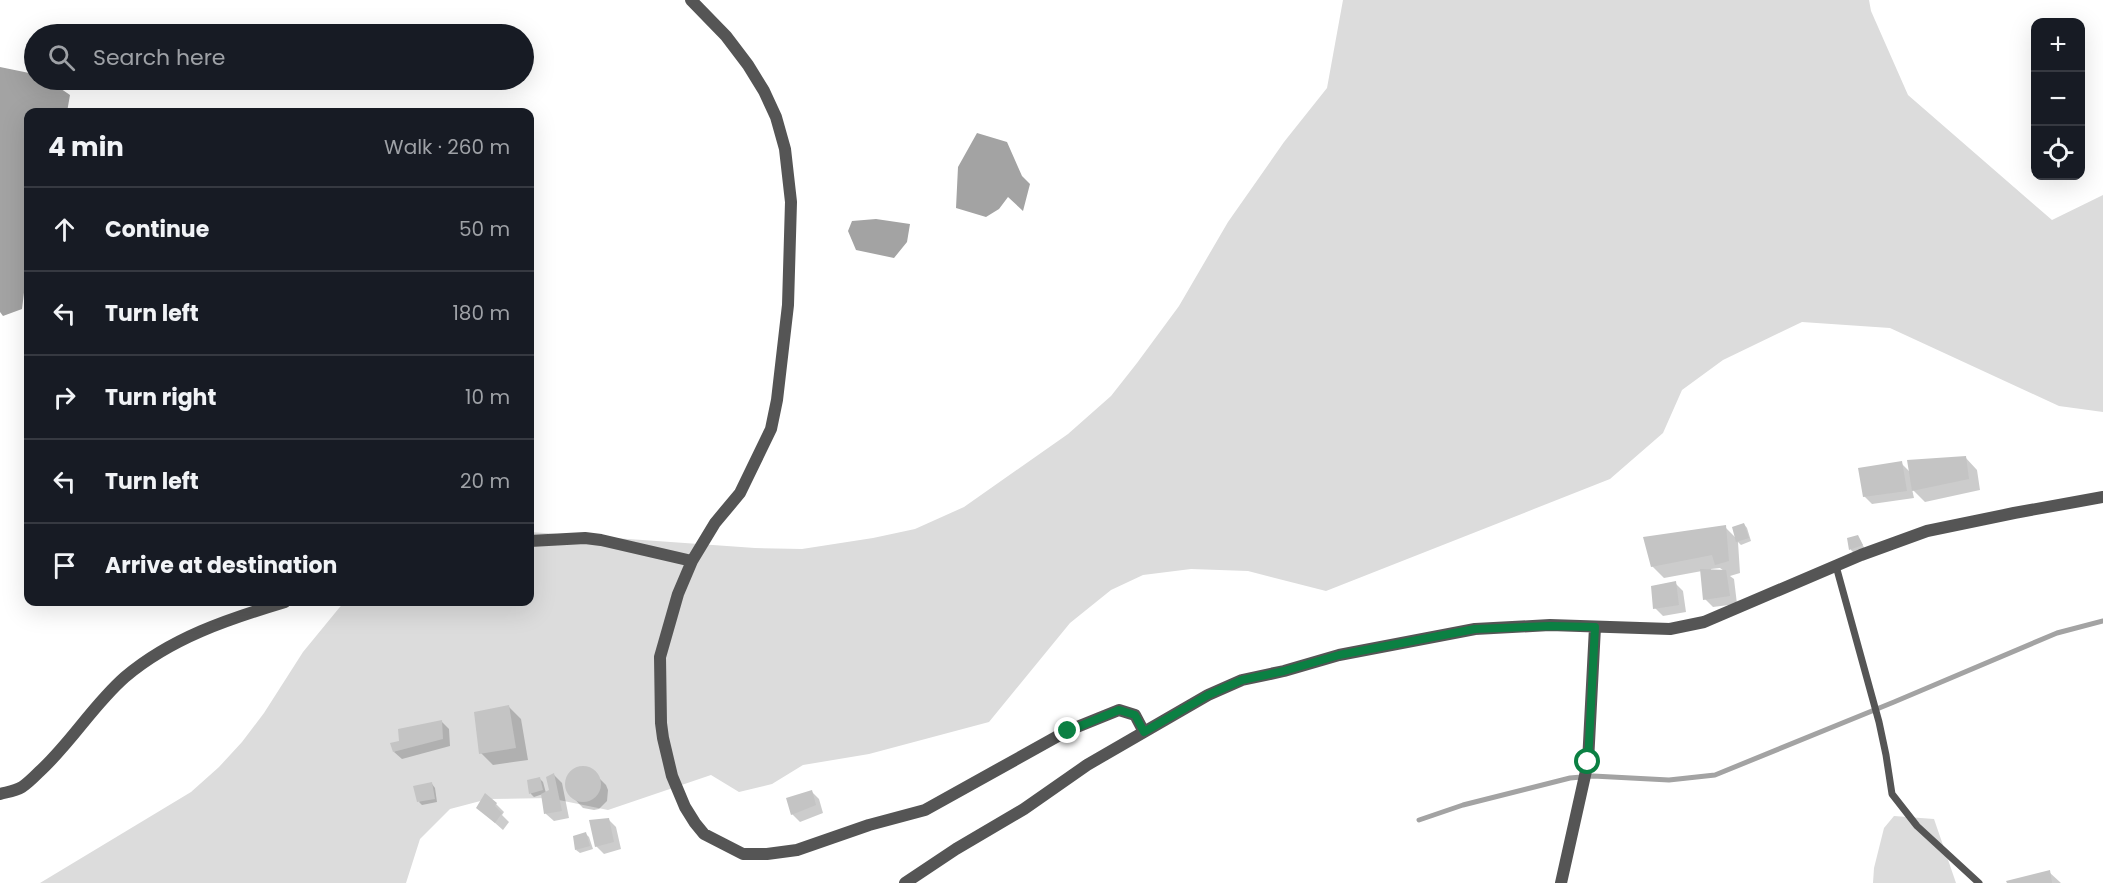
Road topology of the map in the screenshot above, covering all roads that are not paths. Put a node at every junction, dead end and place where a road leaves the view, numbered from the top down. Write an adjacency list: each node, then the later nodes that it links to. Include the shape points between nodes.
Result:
1 (691, 0): 4 (street, via 726,36 768,100 785,149 791,202 788,305 771,429 740,493 715,523)
2 (2103, 497): 5 (street, via 1927,531)
3 (534, 541): 4 (street, via 601,540)
4 (692, 561): 8 (street, via 660,657 663,738 672,776 694,823 704,834 743,854 797,850 925,810 1068,731 1119,710 1135,715)
5 (1836, 566): 7 (street, via 1704,622 1670,629); 12 (lane, via 1879,722 1892,794 1917,826)
6 (273, 606): 9 (street, via 208,627 145,662 124,678 51,761 22,787)
7 (1595, 627): 8 (street, via 1475,629 1339,655 1242,680); 11 (street, via 1588,762)
8 (1144, 732): 10 (street)
9 (0, 794)
10 (904, 883)
11 (1561, 883)
12 (1979, 883)

